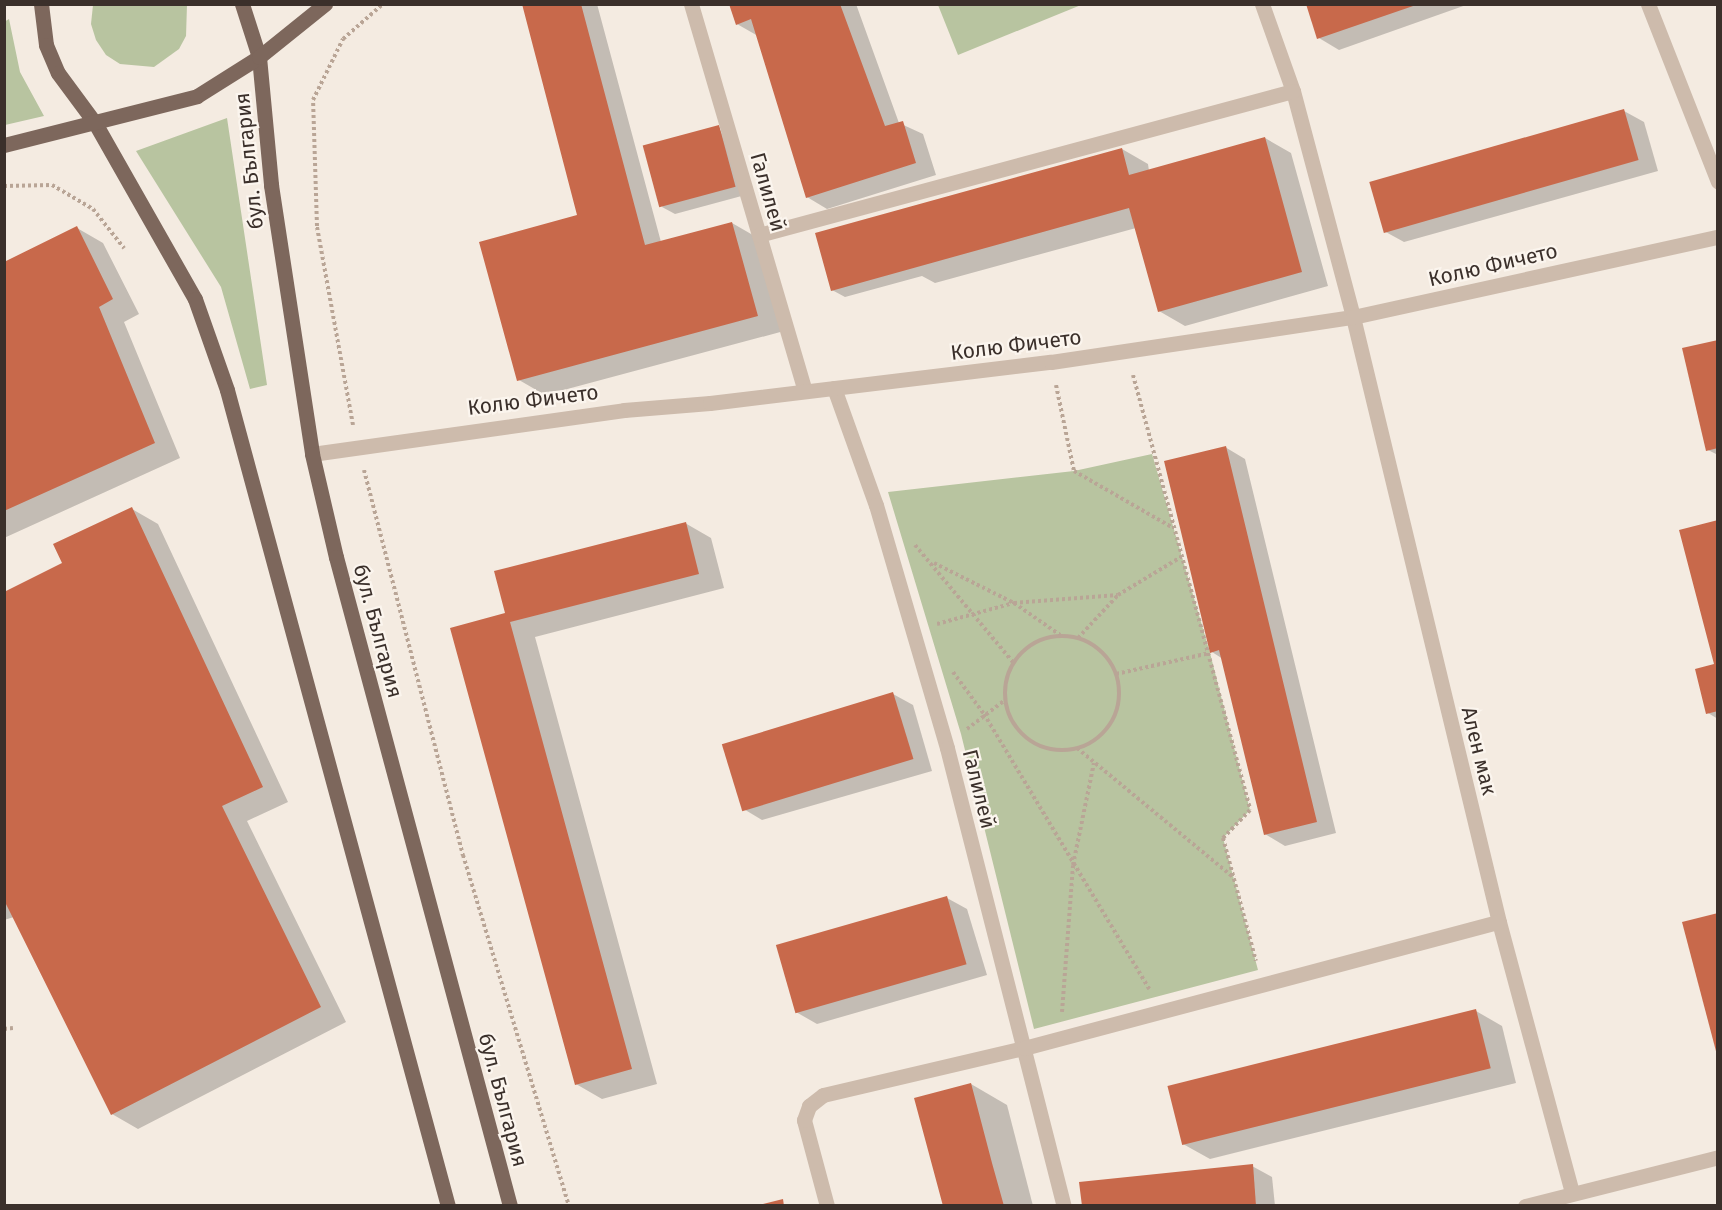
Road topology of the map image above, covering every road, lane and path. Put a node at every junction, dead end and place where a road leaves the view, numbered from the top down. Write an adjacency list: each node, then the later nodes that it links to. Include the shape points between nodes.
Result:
1 (41, 4): 10 (main road, via 46,45 58,73)
2 (242, 4): 8 (main road, бул. България)
3 (325, 4): 8 (main road)
4 (383, 4): 22 (path, via 343,39 313,100 317,226 337,354)
5 (691, 4): 14 (street, Галилей)
6 (1263, 4): 9 (street, Ален мак)
7 (1648, 4): 12 (street)
8 (259, 57): 10 (main road, via 197,96); 23 (main road, бул. България, via 271,185)
9 (1293, 91): 14 (street); 17 (street, Ален мак)
10 (95, 123): 11 (main road); 54 (main road, via 195,299 227,390)
11 (4, 145)
12 (1718, 182)
13 (4, 186): 16 (path, via 52,185 93,209)
14 (759, 235): 21 (street, Галилей)
15 (1718, 237): 17 (street, Колю Фичето)
16 (124, 248)
17 (1353, 317): 18 (street, Колю Фичето); 45 (street, Ален мак)
18 (1127, 351): 19 (street, Колю Фичето); 24 (path)
19 (1051, 362): 20 (street, Колю Фичето); 24 (path, via 1074,471)
20 (834, 388): 21 (street, Колю Фичето); 31 (street, Галилей, via 876,505)
21 (805, 391): 22 (street, Колю Фичето, via 624,410)
22 (358, 447): 23 (street, Колю Фичето); 56 (path, via 463,855)
23 (312, 454): 55 (main road, бул. България, via 336,557)
24 (1173, 529): 26 (path)
25 (907, 537): 27 (path)
26 (1181, 557): 28 (path); 35 (path)
27 (931, 561): 29 (path); 30 (path)
28 (1118, 595): 29 (path); 33 (path)
29 (1014, 603): 30 (path); 32 (path)
30 (973, 614): 31 (path); 36 (path)
31 (913, 630): 34 (street, Галилей)
32 (1060, 635): 33 (path); 36 (path, via 1025,648)
33 (1078, 638): 37 (path, via 1095,645)
34 (920, 653): 39 (path, via 936,648); 40 (street, Галилей)
35 (1210, 653): 37 (path); 44 (path, via 1250,810 1223,838)
36 (1013, 662): 38 (path, via 1005,680)
37 (1116, 674): 41 (path, via 1116,711 1094,741)
38 (1005, 700): 39 (path); 41 (path, via 1010,719 1039,746)
39 (984, 714): 40 (path); 43 (path)
40 (948, 748): 51 (street, Галилей)
41 (1077, 748): 42 (path)
42 (1094, 764): 43 (path); 44 (path)
43 (1073, 865): 47 (path); 50 (path)
44 (1236, 879): 46 (path)
45 (1499, 922): 46 (street); 53 (street, Ален мак)
46 (1263, 984): 47 (street)
47 (1161, 1010): 50 (street)
48 (13, 1028): 49 (path)
49 (4, 1029)
50 (1060, 1038): 51 (street)
51 (1024, 1048): 57 (street, via 823,1095 809,1106 804,1120); 58 (street, Галилей)
52 (1718, 1157): 53 (street)
53 (1572, 1193): 59 (street)
54 (448, 1206)
55 (510, 1206)
56 (568, 1206)
57 (827, 1206)
58 (1064, 1206)
59 (1524, 1206)

